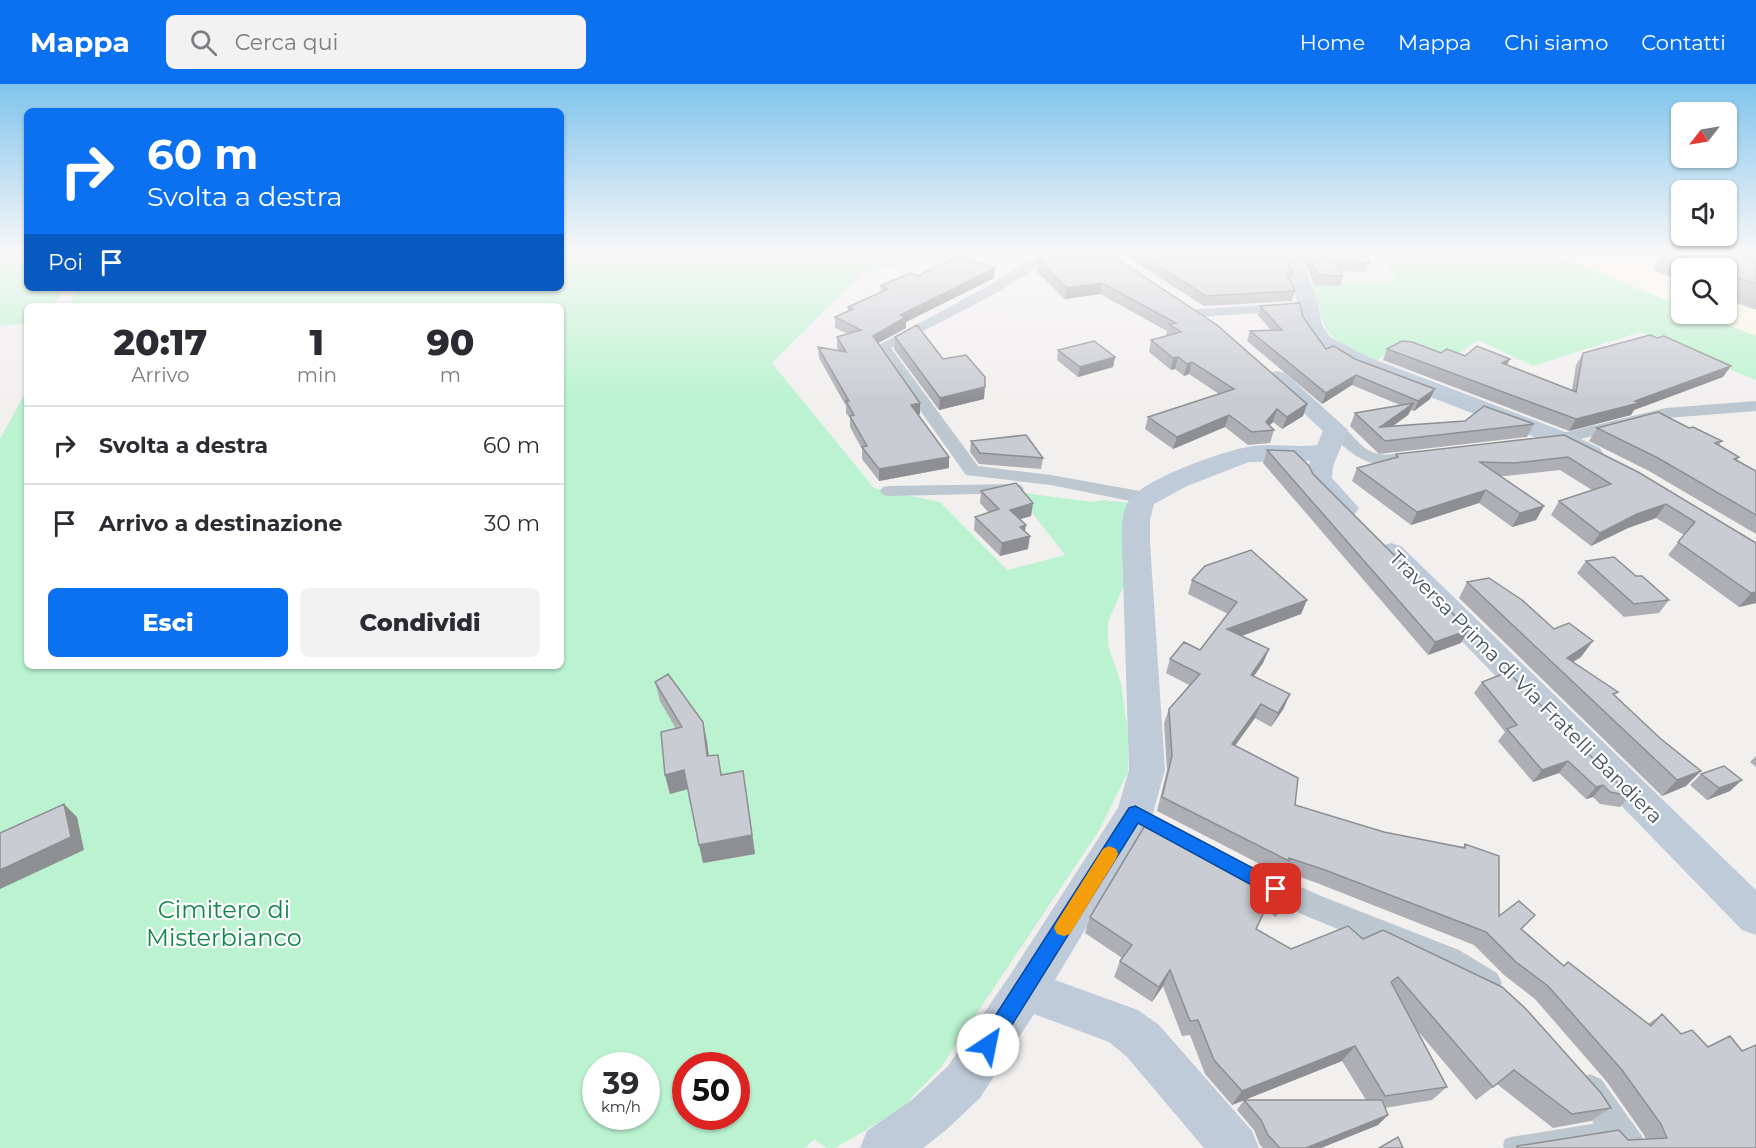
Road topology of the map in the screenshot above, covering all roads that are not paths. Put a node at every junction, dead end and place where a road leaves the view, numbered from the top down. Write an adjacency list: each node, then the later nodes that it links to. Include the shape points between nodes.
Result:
1 (969, 302): 14 (street, via 882,347 972,471)
2 (1180, 302): 5 (main road)
3 (1307, 302): 4 (main road)
4 (1308, 306): 5 (street); 9 (main road, via 1312,325 1323,341 1335,349)
5 (1198, 313): 6 (main road)
6 (1222, 330)
7 (1266, 369): 10 (main road)
8 (1756, 406): 9 (street, via 1666,412)
9 (1564, 440): 11 (street); 13 (main road)
10 (1342, 445): 12 (street, via 1378,461); 16 (main road, via 1311,455 1250,454 1204,469); 18 (main road, Traversa Prima di Via Fratelli Bandiera, via 1320,466 1319,480)
11 (1522, 445)
12 (1435, 455)
13 (1610, 463)
14 (1100, 489): 15 (street, via 1077,494 1018,488); 16 (street)
15 (890, 491)
16 (1145, 498): 19 (main road, via 1137,516 1136,543 1147,770 1145,819)
17 (1236, 868): 20 (street, via 1316,907 1449,960)
18 (1756, 917)
19 (1025, 990): 24 (main road, via 964,1082 929,1115); 25 (main road, via 1123,1025 1143,1041)
20 (1503, 996)
21 (1572, 1069): 22 (street)
22 (1623, 1138): 23 (lane)
23 (1511, 1145)
24 (884, 1148)
25 (1235, 1148)

